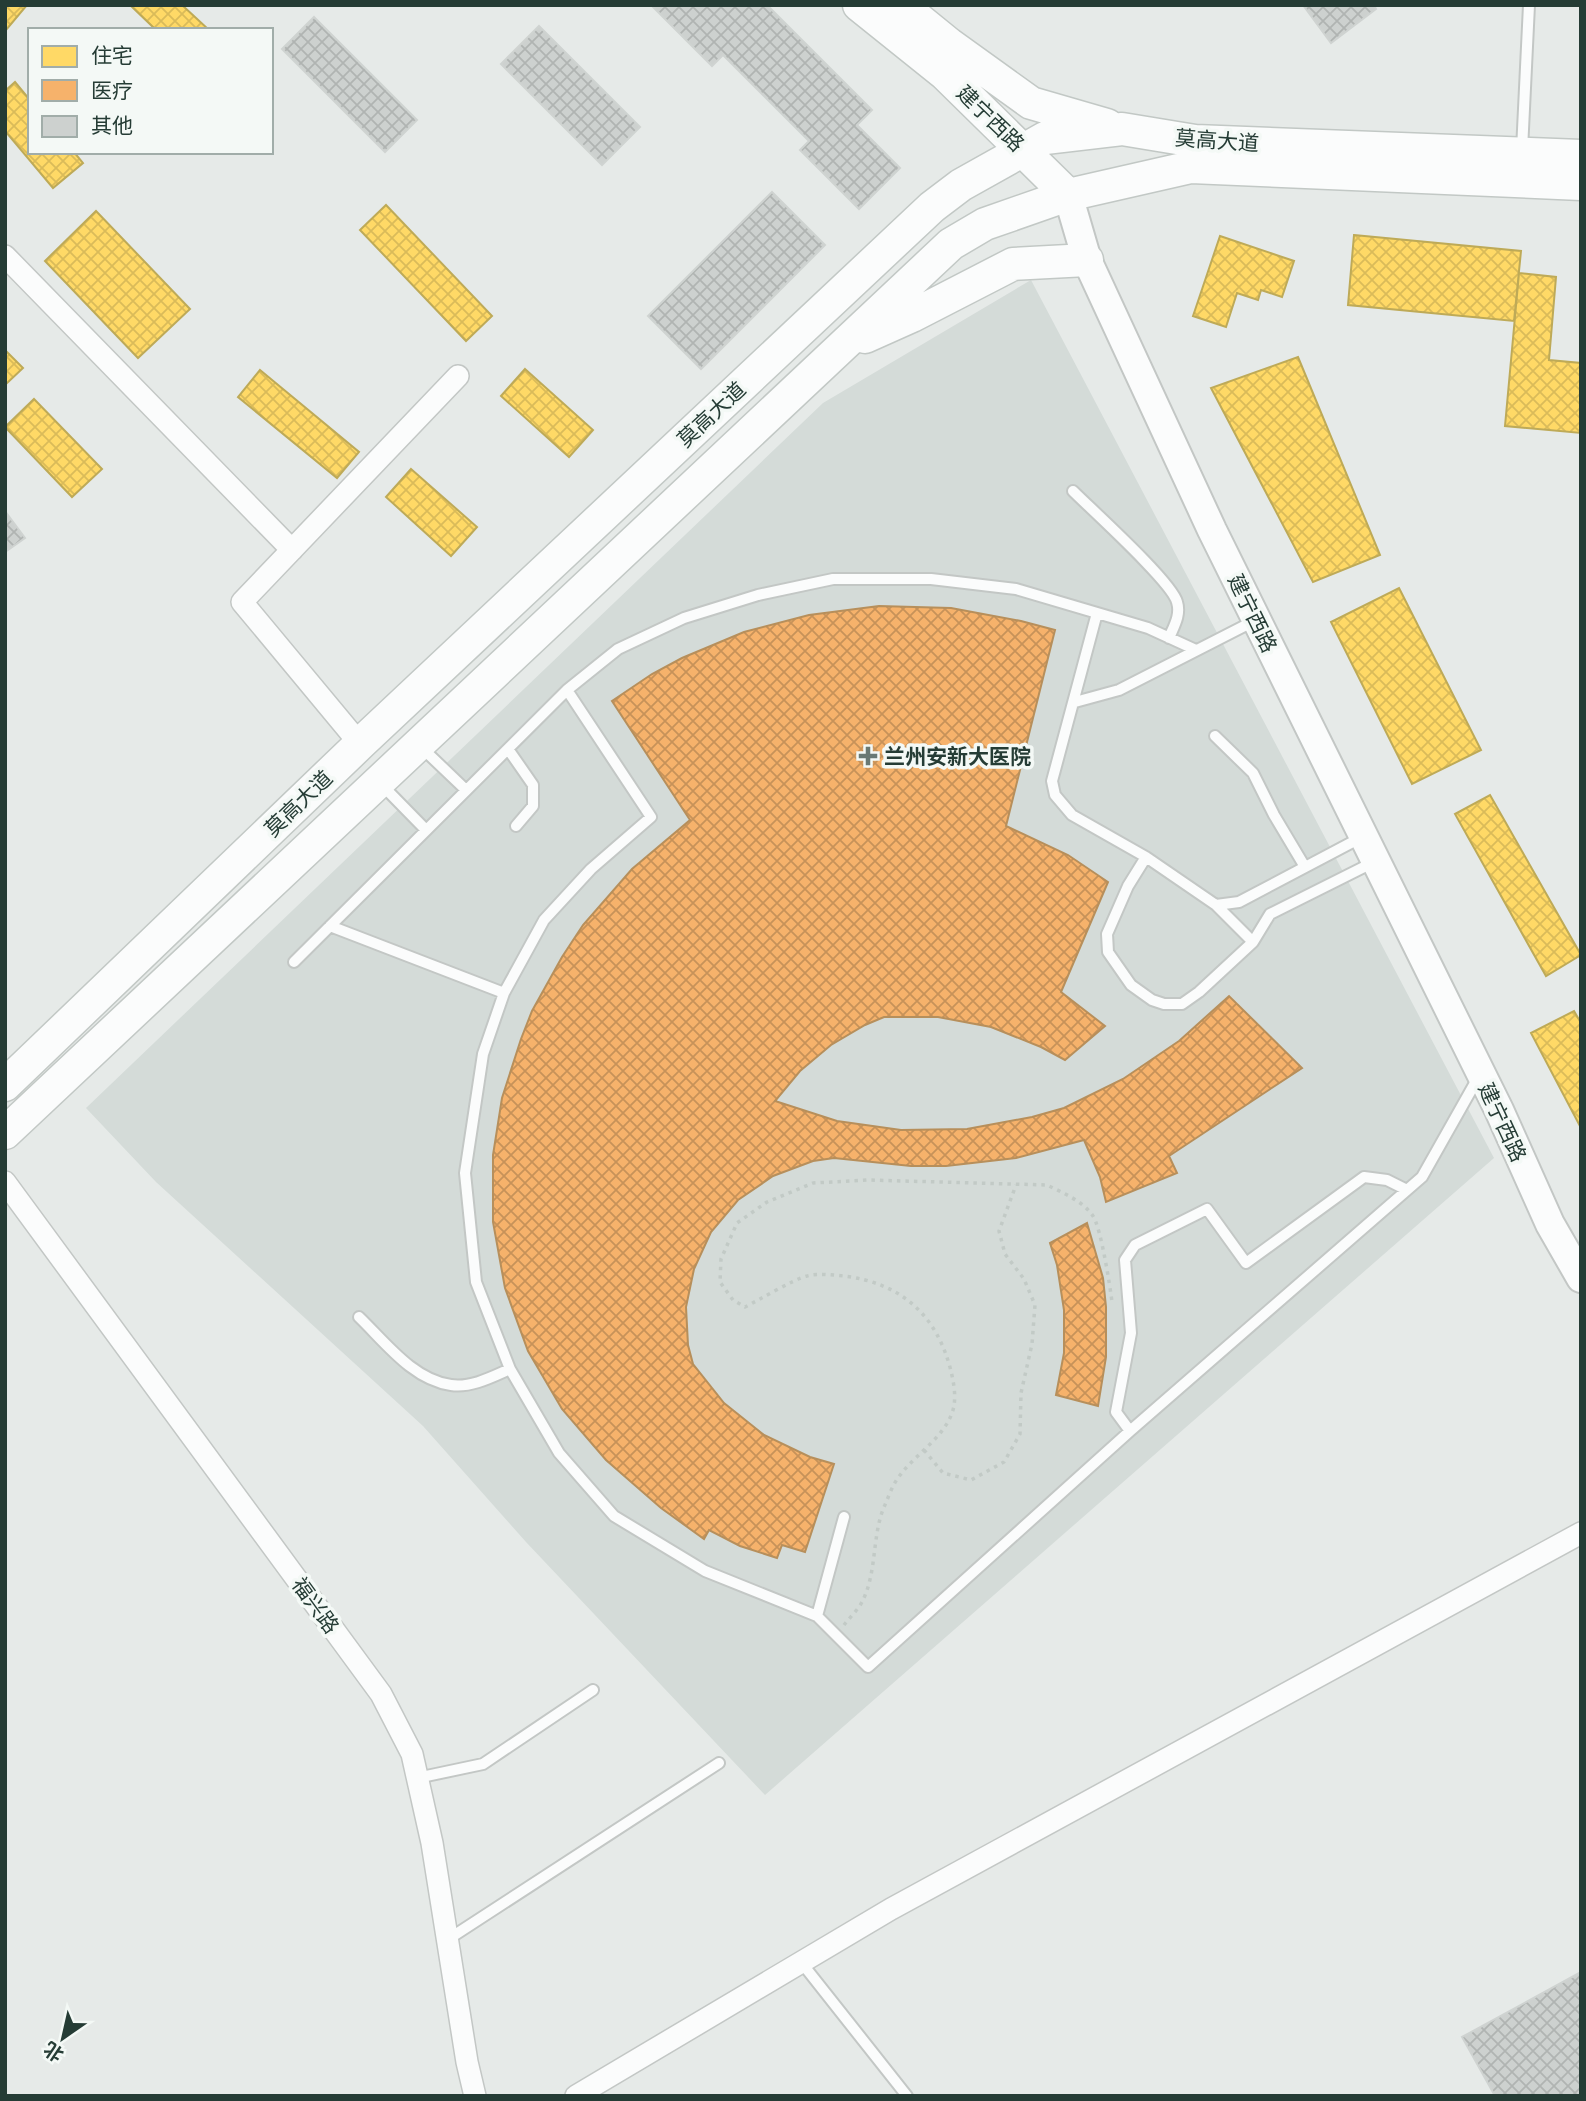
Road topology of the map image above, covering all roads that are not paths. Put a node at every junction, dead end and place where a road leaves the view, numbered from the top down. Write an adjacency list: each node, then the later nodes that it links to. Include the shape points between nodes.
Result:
1 (859, 5): 6 (main road, 建宁西路)
2 (901, 5): 4 (main road, 建宁西路)
3 (1529, 5): 7 (lane)
4 (1031, 103): 5 (main road, 建宁西路); 6 (main road)
5 (1122, 129): 6 (main road, 莫高大道); 7 (main road, 莫高大道, via 1195,141)
6 (1035, 144): 10 (main road); 24 (main road, 莫高大道, via 961,185 932,207)
7 (1522, 153): 8 (main road, 莫高大道)
8 (1581, 156)
9 (1581, 184): 10 (main road, 莫高大道, via 1191,167)
10 (1068, 195): 12 (street, 建宁西路); 13 (main road, 莫高大道, via 985,224 951,244)
11 (5, 256): 16 (street)
12 (1087, 260): 13 (main road, via 1013,264); 18 (street, 建宁西路)
13 (841, 347): 25 (main road, 莫高大道)
14 (458, 376): 16 (street)
15 (1073, 491): 19 (lane, via 1164,581 1177,600 1178,616)
16 (292, 550): 24 (street, via 242,602)
17 (1097, 613): 19 (lane); 21 (lane, via 1016,589 931,579 833,579 758,595 684,618 618,649); 22 (lane)
18 (1256, 620): 20 (lane); 31 (street, 建宁西路)
19 (1169, 638): 20 (lane)
20 (1196, 650): 22 (lane, via 1119,690)
21 (567, 690): 26 (lane); 38 (lane, via 651,817 591,869 544,920)
22 (1075, 702): 32 (lane, via 1052,781 1055,795 1072,815)
23 (1215, 736): 33 (lane, via 1253,773)
24 (360, 744): 39 (main road, 莫高大道)
25 (419, 744): 27 (main road, 莫高大道); 28 (lane)
26 (508, 749): 28 (lane); 29 (lane, via 533,785 533,806)
27 (379, 782): 30 (lane); 41 (main road, 莫高大道)
28 (466, 790): 30 (lane)
29 (516, 825)
30 (426, 830): 35 (lane)
31 (1370, 849): 33 (lane); 36 (lane, via 1270,914); 40 (street, 建宁西路)
32 (1146, 857): 34 (lane); 36 (lane, via 1107,934 1108,952 1131,985 1152,1000 1182,1004)
33 (1305, 867): 34 (lane, via 1238,902)
34 (1216, 905): 36 (lane)
35 (330, 926): 37 (lane); 38 (lane)
36 (1254, 942)
37 (294, 962)
38 (504, 993): 47 (lane, via 483,1054 465,1173 476,1282)
39 (10, 1072): 41 (main road)
40 (1480, 1073): 44 (lane, via 1422,1177); 45 (street, 建宁西路, via 1550,1224)
41 (45, 1096): 42 (main road, 莫高大道)
42 (5, 1133)
43 (5, 1182): 54 (street, 福兴路, via 381,1694 412,1754)
44 (1408, 1190): 48 (lane); 48 (lane, via 1387,1180 1364,1177 1246,1263 1207,1209 1135,1245 1125,1260 1131,1333 1116,1412)
45 (1581, 1278)
46 (359, 1317): 47 (lane, via 422,1376 452,1386)
47 (510, 1370): 51 (lane, via 559,1453 614,1516 705,1571)
48 (1130, 1431): 51 (lane, via 868,1667)
49 (844, 1517): 51 (lane)
50 (1581, 1533): 56 (street)
51 (817, 1616)
52 (593, 1690): 54 (lane, via 484,1764)
53 (719, 1763): 55 (lane)
54 (417, 1778): 55 (street, 福兴路)
55 (447, 1940): 57 (street, 福兴路)
56 (801, 1962): 58 (street); 59 (lane)
57 (475, 2096)
58 (576, 2096)
59 (907, 2096)

